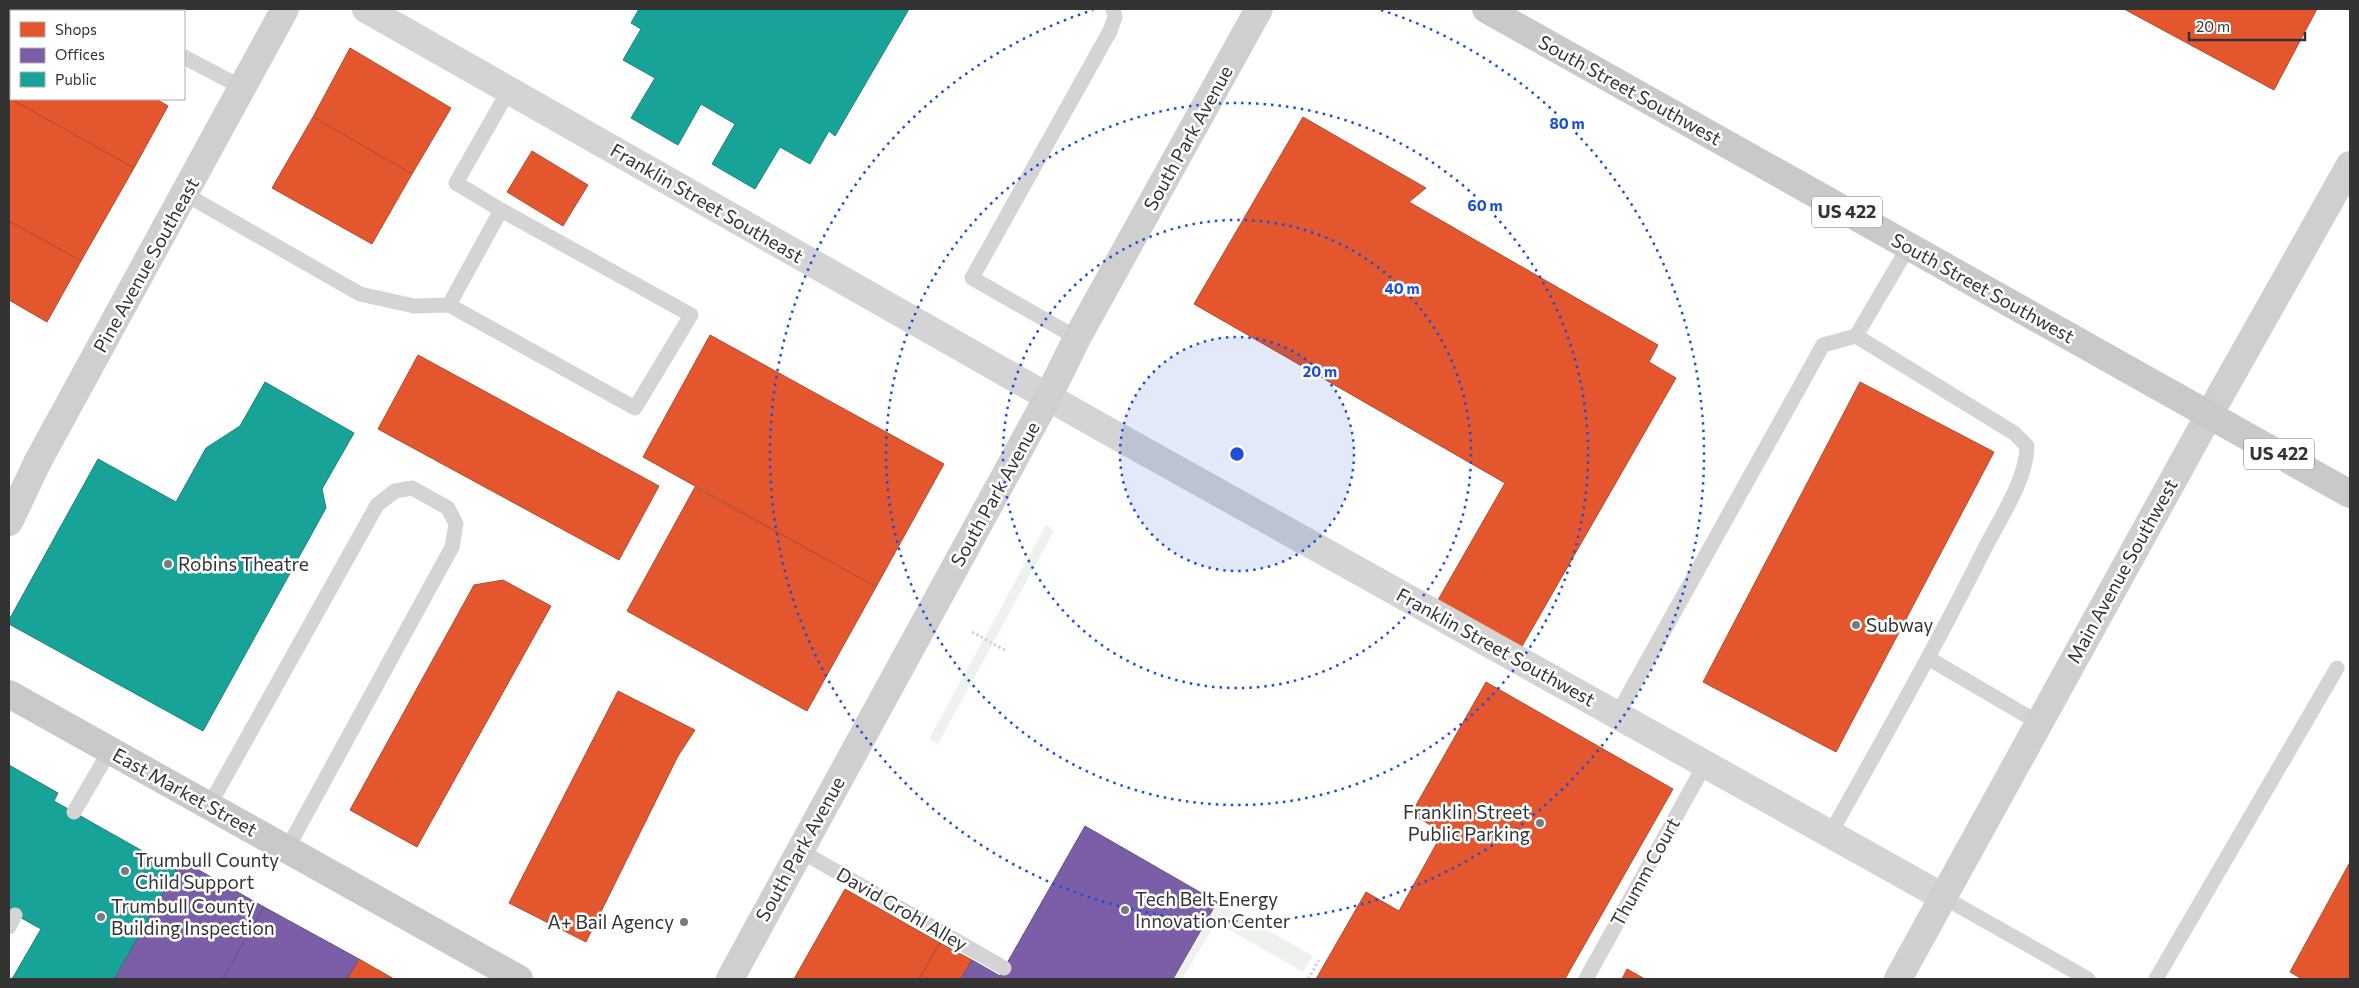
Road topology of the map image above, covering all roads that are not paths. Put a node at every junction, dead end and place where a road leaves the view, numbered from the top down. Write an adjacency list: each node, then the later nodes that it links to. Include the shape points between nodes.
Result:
1 (285, 9): 7 (street, Pine Avenue Southeast)
2 (366, 9): 8 (street, Franklin Street Southeast)
3 (1113, 9): 15 (lane, via 1115,17 1110,31 972,278)
4 (1259, 9): 15 (street, South Park Avenue)
5 (1486, 9): 12 (main road, South Street Southwest / US 422)
6 (185, 58): 7 (lane)
7 (243, 88): 10 (street, Pine Avenue Southeast)
8 (509, 90): 11 (lane, via 456,183); 16 (street, Franklin Street Southeast)
9 (2350, 166): 17 (street, Main Avenue Southwest)
10 (185, 194): 13 (lane, via 360,294 414,306); 19 (street, Pine Avenue Southeast, via 38,461)
11 (501, 210): 13 (lane); 13 (lane, via 691,315 635,408)
12 (1909, 246): 14 (lane); 17 (main road, South Street Southwest / US 422)
13 (449, 306)
14 (1856, 336): 20 (lane, via 2014,433 2027,446 2027,459 2014,492); 23 (lane, via 1823,345)
15 (1077, 338): 16 (street, South Park Avenue)
16 (1048, 397): 23 (street, Franklin Street Southwest); 31 (street, South Park Avenue)
17 (2208, 415): 18 (main road, South Street Southwest / US 422); 24 (street, Main Avenue Southwest)
18 (2350, 494)
19 (9, 522)
20 (1928, 658): 24 (lane); 29 (lane)
21 (2337, 668): 39 (lane)
22 (9, 694): 25 (main road, East Market Street)
23 (1617, 715): 26 (street, Franklin Street Southwest)
24 (2039, 723): 32 (street, Main Avenue Southwest)
25 (110, 750): 27 (main road, East Market Street); 28 (lane)
26 (1705, 764): 29 (street, Franklin Street Southwest); 36 (lane, Thumm Court)
27 (210, 806): 30 (main road, East Market Street); 30 (lane, via 377,505 395,491 412,488 448,508 456,524 452,547)
28 (74, 812)
29 (1830, 834): 32 (street, Franklin Street Southwest)
30 (287, 849): 34 (main road, East Market Street)
31 (800, 850): 33 (lane, David Grohl Alley); 35 (street, South Park Avenue)
32 (1943, 897): 37 (street, Main Avenue Southwest); 38 (lane)
33 (1004, 968)
34 (519, 979)
35 (730, 979)
36 (1586, 979)
37 (1898, 979)
38 (2088, 979)
39 (2156, 979)

